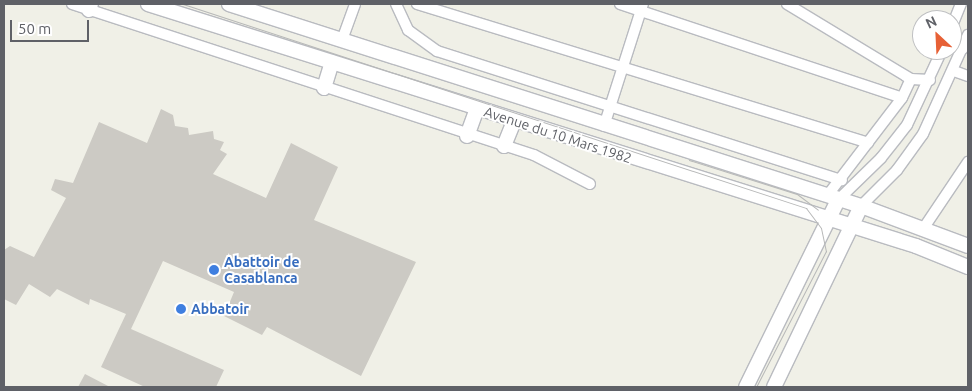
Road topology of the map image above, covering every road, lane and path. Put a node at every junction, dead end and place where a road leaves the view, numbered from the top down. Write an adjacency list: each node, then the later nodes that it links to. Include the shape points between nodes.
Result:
1 (72, 4): 9 (street)
2 (148, 4): 15 (main road, Avenue du 10 Mars 1982)
3 (228, 4): 12 (main road, Avenue du 10 Mars 1982)
4 (355, 4): 12 (street)
5 (396, 4): 23 (street, via 408,30 437,51)
6 (417, 4): 16 (street)
7 (620, 4): 10 (street)
8 (787, 4): 19 (street)
9 (90, 7): 21 (street)
10 (642, 7): 16 (street); 22 (street)
11 (968, 35): 13 (street)
12 (342, 40): 26 (main road, Avenue du 10 Mars 1982)
13 (963, 49): 17 (street)
14 (938, 60): 20 (street)
15 (332, 62): 21 (main road); 24 (main road, Avenue du 10 Mars 1982)
16 (623, 69): 23 (street); 28 (street)
17 (954, 71): 18 (street); 34 (street, via 909,155)
18 (968, 76)
19 (911, 79): 20 (street); 22 (street)
20 (930, 80): 33 (street, via 893,144)
21 (324, 88): 27 (street)
22 (902, 98): 28 (street)
23 (611, 105): 26 (street); 31 (street)
24 (477, 109): 25 (main road, Avenue du 10 Mars 1982); 27 (main road)
25 (514, 121): 29 (main road); 35 (main road, Avenue du 10 Mars 1982)
26 (604, 126): 33 (main road, Avenue du 10 Mars 1982)
27 (467, 136): 29 (street)
28 (868, 143): 31 (street)
29 (504, 146): 32 (street, via 534,155)
30 (968, 162): 37 (street)
31 (842, 180): 33 (street)
32 (590, 184)
33 (833, 198): 34 (main road, Avenue du 10 Mars 1982); 35 (main road)
34 (860, 206): 36 (main road); 37 (main road, Avenue du 10 Mars 1982)
35 (826, 218): 36 (main road, Avenue du 10 Mars 1982); 40 (main road)
36 (850, 226): 39 (main road, Avenue du 10 Mars 1982); 41 (main road)
37 (923, 229): 38 (main road, Avenue du 10 Mars 1982)
38 (968, 246)
39 (968, 267)
40 (746, 387)
41 (774, 387)

